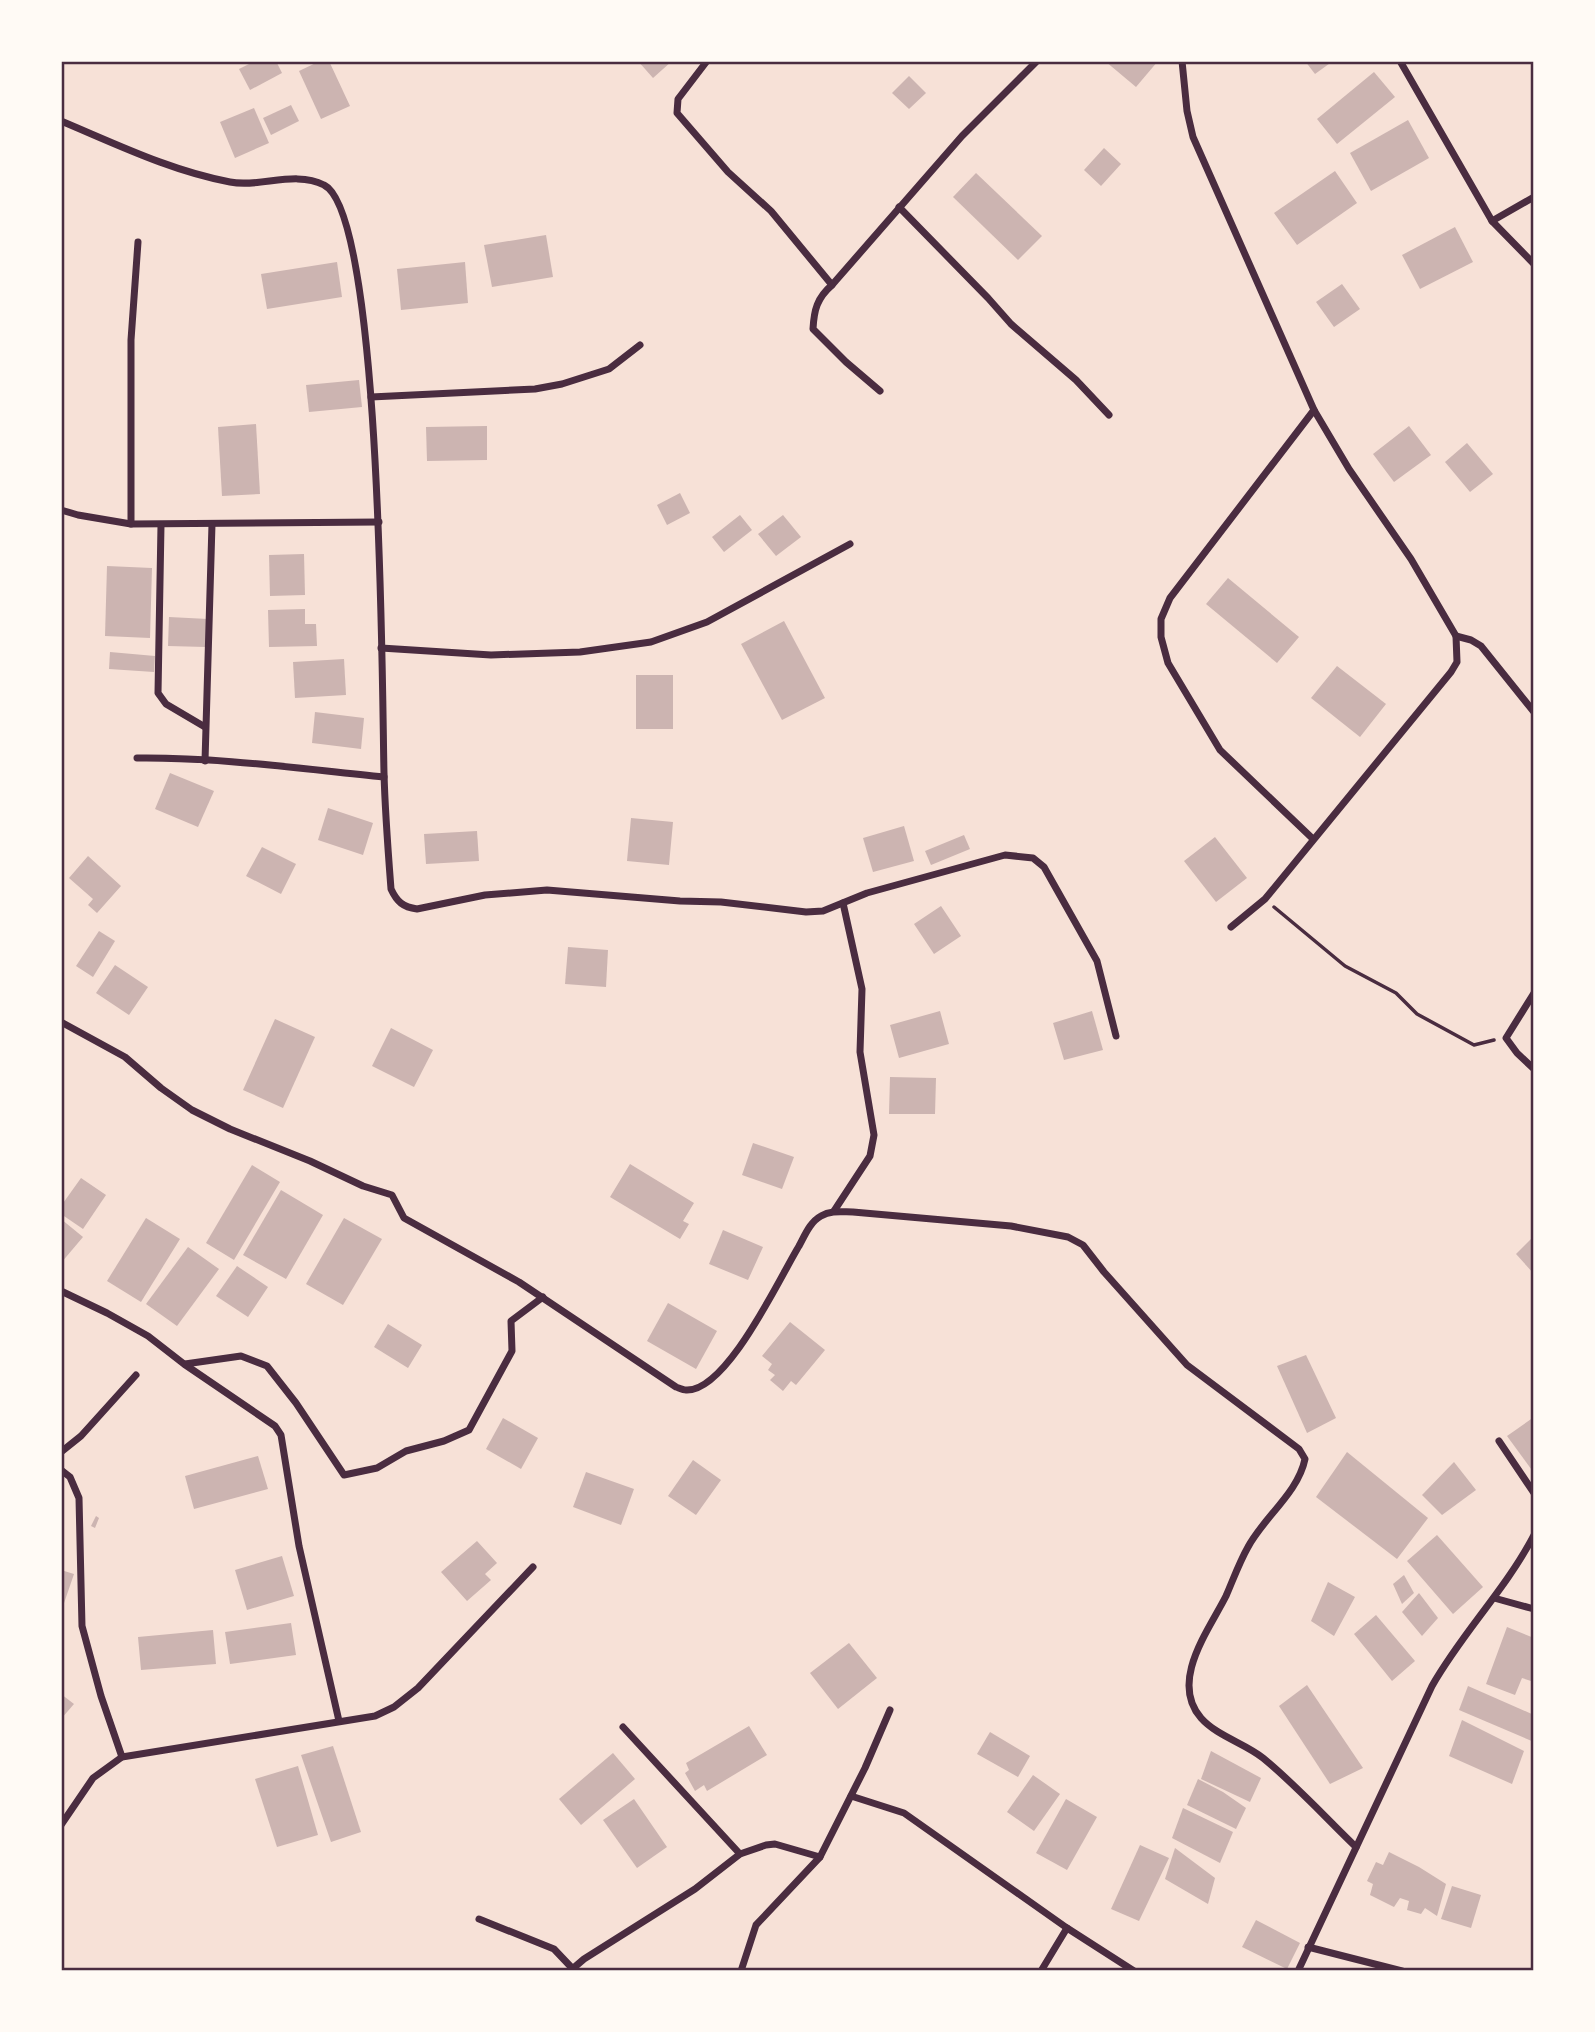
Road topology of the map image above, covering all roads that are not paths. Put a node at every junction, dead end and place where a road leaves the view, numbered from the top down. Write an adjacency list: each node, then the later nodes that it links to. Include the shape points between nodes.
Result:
1 (708, 61): 11 (street, via 678,99 677,113 728,172 771,211)
2 (1037, 61): 7 (street)
3 (1182, 61): 15 (street, via 1193,137)
4 (1400, 61): 8 (street)
5 (61, 121): 14 (street, via 203,177 235,183 304,179 326,185 340,202 361,296)
6 (1534, 197): 8 (street)
7 (898, 207): 11 (street); 16 (street, via 1011,324)
8 (1492, 221): 10 (street)
9 (138, 242): 19 (street, via 131,340)
10 (1534, 264)
11 (832, 285): 13 (street, via 814,308 813,329)
12 (639, 345): 14 (street, via 609,369 562,384)
13 (880, 391)
14 (371, 397): 18 (street)
15 (1314, 410): 23 (street); 30 (street, via 1170,598 1161,619 1168,663 1220,750)
16 (1109, 415)
17 (61, 510): 19 (street)
18 (379, 522): 20 (street); 24 (street)
19 (131, 524): 21 (street)
20 (212, 524): 21 (street); 26 (street)
21 (161, 525): 26 (street, via 158,693 166,704)
22 (850, 544): 24 (street, via 707,622 652,642 580,652 491,655)
23 (1456, 636): 25 (street, via 1481,646); 30 (street, via 1457,662 1451,672)
24 (381, 648): 29 (street)
25 (1534, 712)
26 (205, 727): 28 (street)
27 (137, 758): 28 (street)
28 (205, 761): 29 (street)
29 (384, 777): 31 (street, via 391,889 396,900 407,907 547,890 806,912)
30 (1312, 838): 32 (street, via 1265,898)
31 (843, 903): 35 (street, via 982,859 1005,855 1033,858 1044,867 1097,961); 37 (street, via 862,989 860,1052 874,1135 870,1156)
32 (1231, 927)
33 (1534, 993): 36 (street, via 1506,1038)
34 (61, 1022): 39 (street, via 125,1058 192,1110 392,1195 404,1218)
35 (1116, 1036)
36 (1534, 1069)
37 (834, 1211): 39 (street, via 814,1221 754,1326 722,1370 695,1388 676,1387); 56 (street, via 1011,1226 1068,1237 1083,1245 1187,1365 1299,1449 1305,1459 1303,1469 1248,1546 1195,1654 1189,1681 1199,1716 1211,1728 1264,1759)
38 (61, 1291): 40 (street, via 148,1336)
39 (543, 1297): 40 (street, via 511,1321 512,1351 469,1430 406,1451 377,1468 344,1475 267,1366 242,1356)
40 (184, 1364): 51 (street, via 275,1426 281,1436 299,1546)
41 (136, 1375): 43 (street)
42 (1499, 1441): 45 (street)
43 (61, 1452)
44 (61, 1470): 53 (street, via 70,1477 79,1498 82,1626)
45 (1534, 1493)
46 (1534, 1535): 48 (street)
47 (533, 1567): 51 (street, via 402,1701 375,1716)
48 (1494, 1598): 49 (street); 56 (street, via 1432,1686)
49 (1534, 1609)
50 (890, 1710): 54 (street)
51 (339, 1721): 53 (street)
52 (623, 1727): 57 (street)
53 (122, 1757): 55 (street, via 93,1777)
54 (851, 1796): 58 (street); 60 (street, via 904,1813)
55 (61, 1825)
56 (1356, 1847): 61 (street)
57 (740, 1854): 58 (street, via 775,1844); 62 (street)
58 (820, 1857): 63 (street, via 756,1925)
59 (480, 1919): 62 (street, via 554,1949)
60 (1067, 1928): 64 (street); 65 (street)
61 (1308, 1947): 66 (street); 67 (street)
62 (571, 1969)
63 (741, 1971)
64 (1041, 1971)
65 (1134, 1971)
66 (1298, 1971)
67 (1402, 1971)

